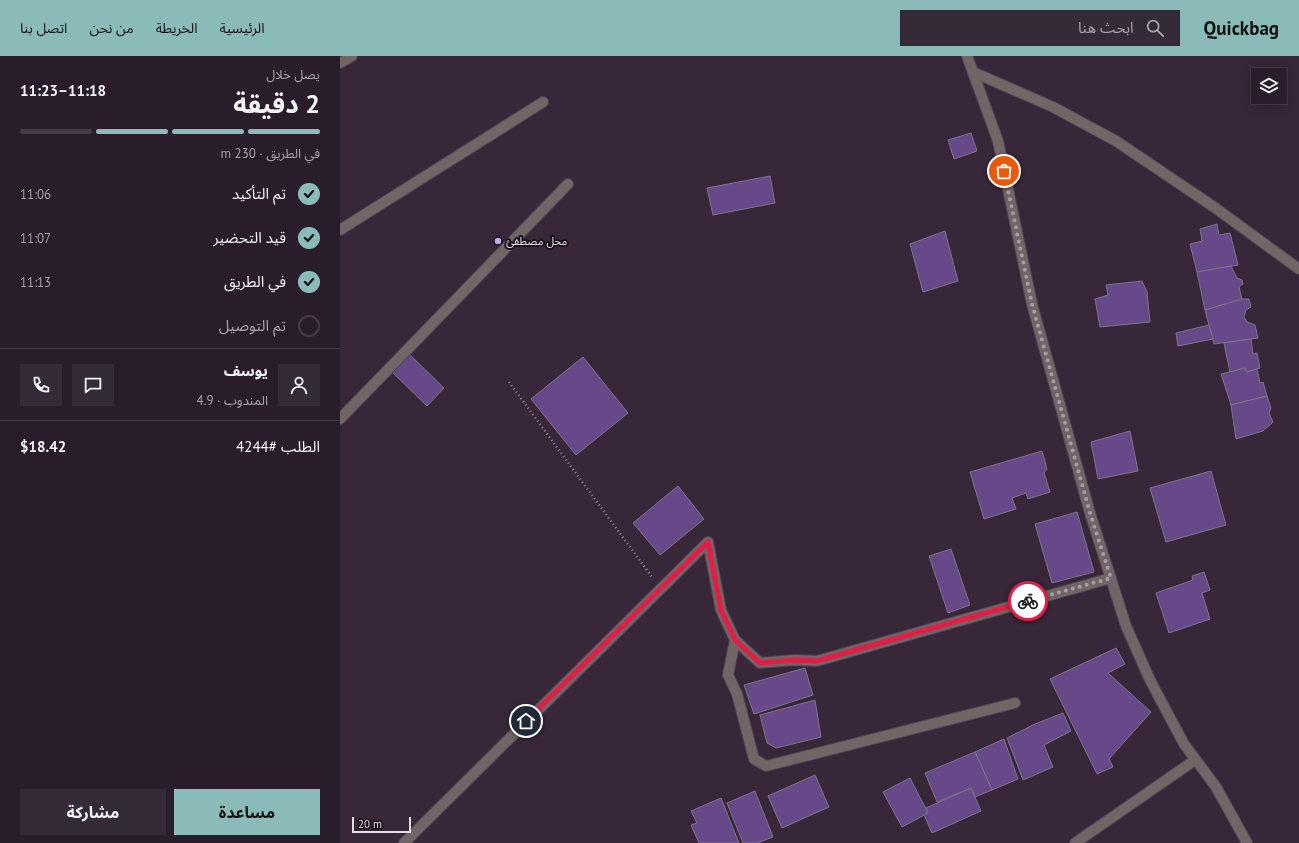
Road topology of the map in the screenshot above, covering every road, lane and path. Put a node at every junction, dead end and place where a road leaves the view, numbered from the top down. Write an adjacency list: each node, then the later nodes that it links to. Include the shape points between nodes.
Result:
1 (352, 56): 3 (street)
2 (967, 56): 4 (street)
3 (340, 63)
4 (973, 72): 8 (street, via 1053,108 1116,141 1214,207); 11 (street, via 998,141 1032,304 1090,513)
5 (543, 102): 7 (street)
6 (568, 184): 10 (street)
7 (340, 230)
8 (1299, 269)
9 (508, 382): 12 (path)
10 (340, 419)
11 (1111, 578): 13 (street, via 817,661 760,663); 15 (street, via 1126,626 1150,680)
12 (661, 588): 13 (street, via 708,542 721,610); 16 (street)
13 (735, 640): 14 (street, via 728,675 737,694 754,759 766,766)
14 (1015, 703)
15 (1195, 760): 17 (street); 18 (street, via 1216,787)
16 (404, 843)
17 (1075, 843)
18 (1247, 843)

